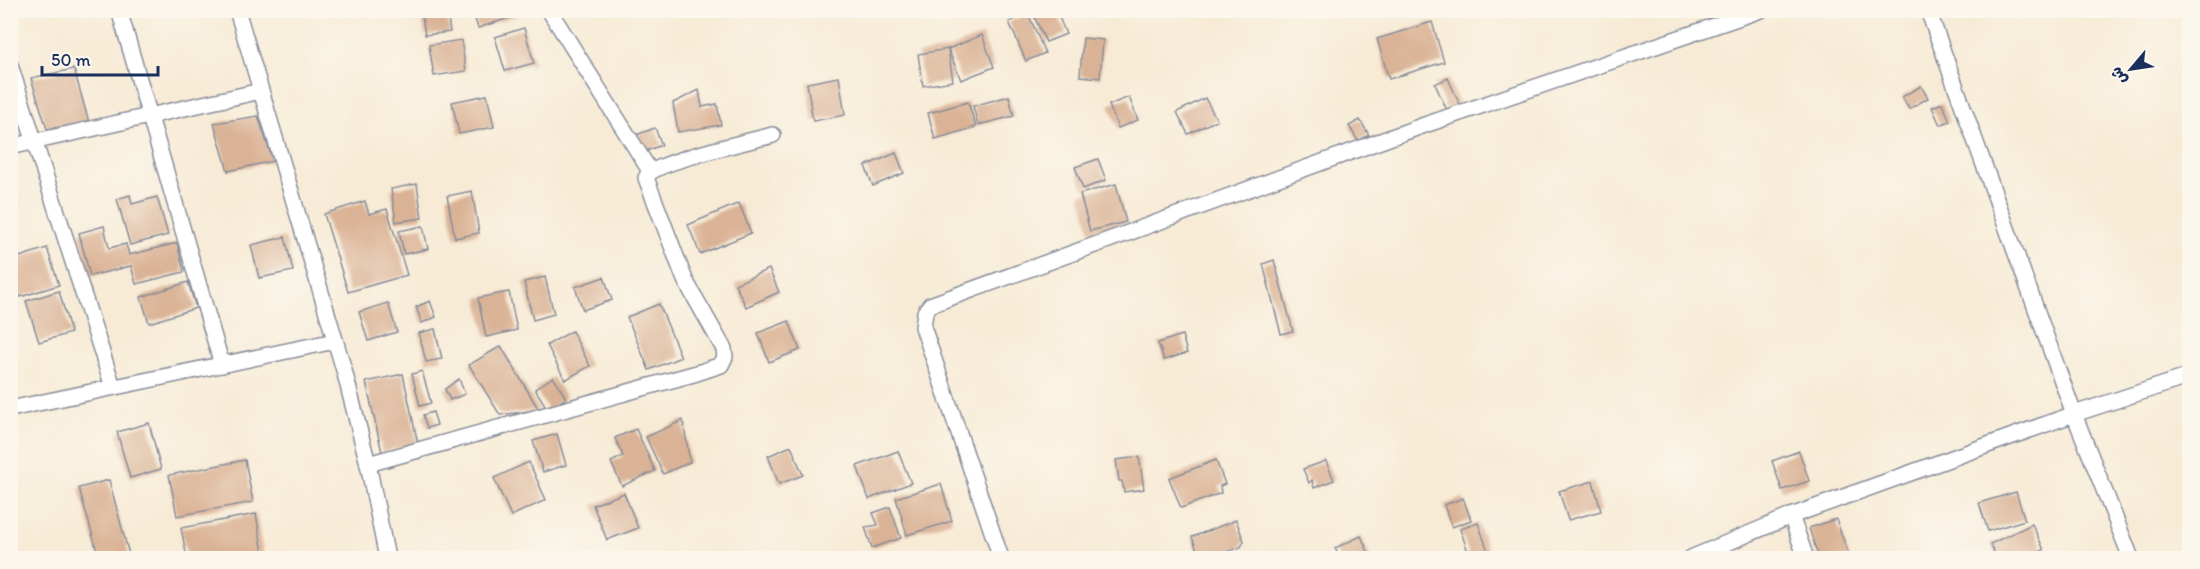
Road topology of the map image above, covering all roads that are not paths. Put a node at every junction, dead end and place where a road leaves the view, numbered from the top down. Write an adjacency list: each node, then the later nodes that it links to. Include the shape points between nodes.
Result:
1 (119, 10): 8 (street)
2 (549, 10): 12 (street)
3 (1761, 10): 22 (street, via 1430,124 930,305 923,327)
4 (1928, 10): 18 (street)
5 (238, 11): 7 (street)
6 (10, 65): 10 (street)
7 (261, 91): 8 (street); 13 (street)
8 (150, 116): 10 (street); 14 (street)
9 (772, 135): 12 (street)
10 (34, 142): 11 (street); 16 (street)
11 (10, 147)
12 (650, 171): 19 (street, via 647,183 685,280 724,349 721,365)
13 (335, 341): 14 (street); 19 (street)
14 (222, 365): 16 (street)
15 (2190, 376): 18 (street)
16 (113, 387): 17 (street)
17 (10, 409)
18 (2074, 414): 20 (street); 25 (street)
19 (368, 464): 21 (street)
20 (1791, 516): 23 (street); 24 (street)
21 (387, 558)
22 (1001, 558)
23 (1691, 558)
24 (1806, 558)
25 (2131, 558)

